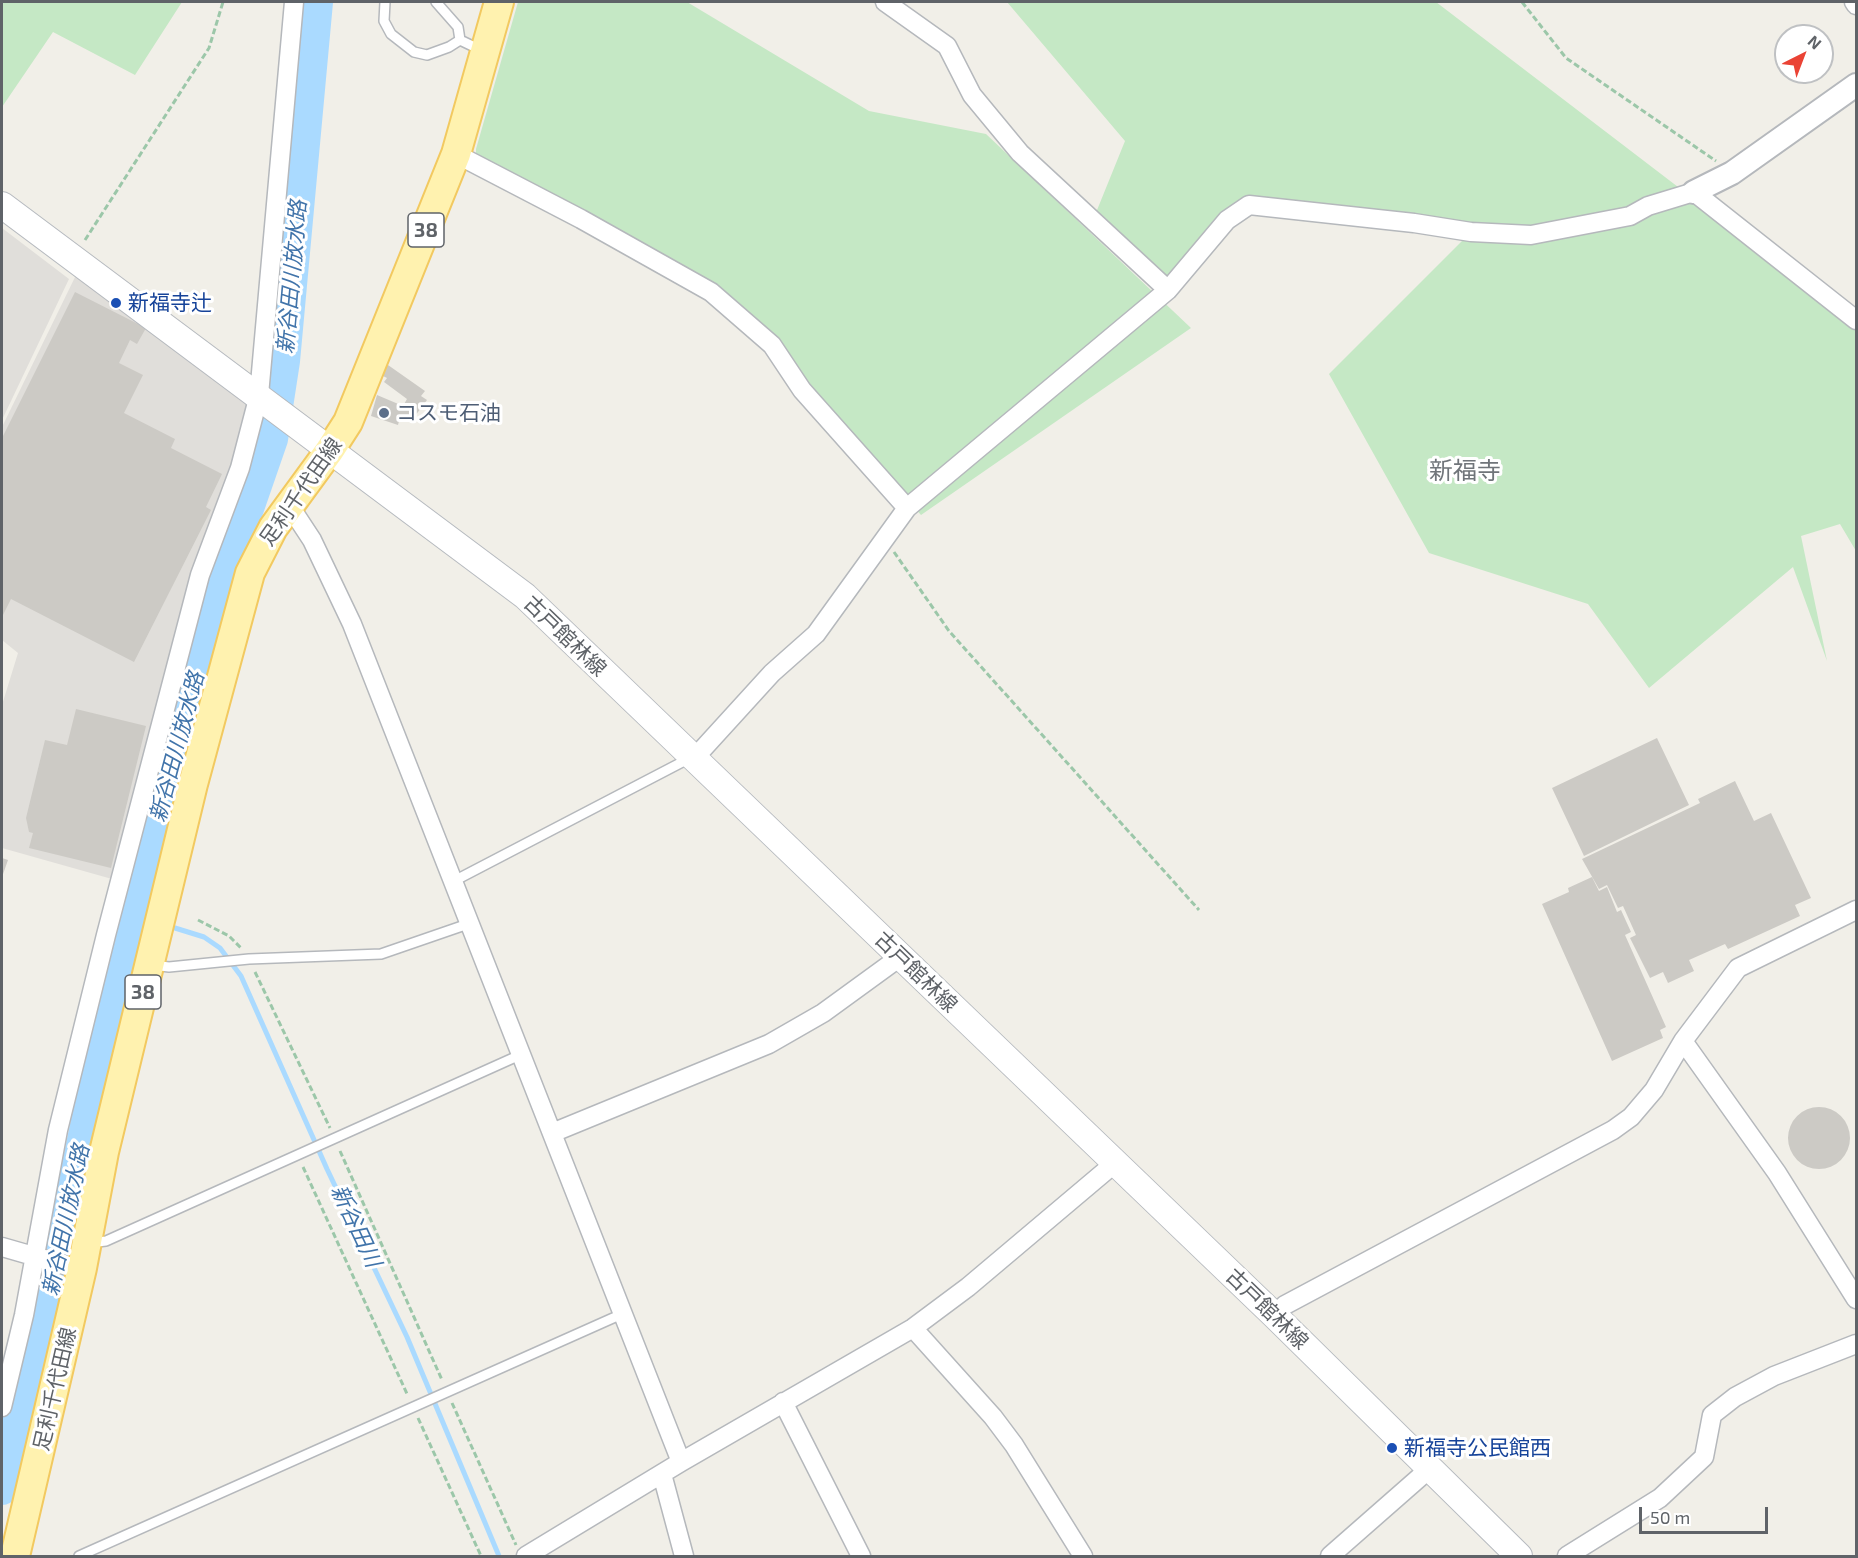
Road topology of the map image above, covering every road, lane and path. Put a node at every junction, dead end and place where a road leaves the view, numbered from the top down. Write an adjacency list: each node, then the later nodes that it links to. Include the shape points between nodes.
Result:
1 (223, 2): 14 (path, via 209,48)
2 (294, 2): 17 (street)
3 (385, 2): 8 (lane, via 384,21 391,34 414,52 427,55 449,47)
4 (436, 2): 8 (lane)
5 (499, 2): 8 (main road, 足利千代田線 / 38)
6 (885, 2): 15 (street, via 947,46 972,95 1020,153)
7 (1522, 2): 11 (path, via 1566,58)
8 (473, 46): 10 (main road, 足利千代田線 / 38)
9 (1857, 85): 11 (street)
10 (456, 154): 18 (main road, 足利千代田線 / 38, via 348,422); 20 (street, via 711,292 772,345 802,390)
11 (1732, 172): 12 (street)
12 (1694, 192): 15 (street, via 1648,206 1630,216 1531,235 1471,232 1249,206 1227,220); 16 (street)
13 (2, 205): 14 (main road)
14 (73, 258): 17 (main road)
15 (1168, 290): 20 (street)
16 (1857, 320)
17 (261, 397): 18 (main road, 古戸館林線); 38 (street, via 240,468 200,575 58,1130)
18 (330, 450): 19 (main road, 足利千代田線 / 38); 22 (main road, 古戸館林線, via 525,596)
19 (290, 505): 23 (street, via 312,540 352,624); 30 (main road, 足利千代田線 / 38, via 260,549 250,573 193,784)
20 (907, 508): 21 (street)
21 (885, 538): 22 (street, via 816,634 772,673 700,752); 24 (path, via 949,631)
22 (690, 758): 23 (lane); 28 (main road, 古戸館林線)
23 (452, 882): 27 (street)
24 (1200, 910)
25 (1857, 910): 31 (street, via 1738,968)
26 (198, 920): 29 (path, via 229,936)
27 (468, 924): 29 (lane, via 381,954); 32 (street)
28 (900, 957): 33 (street, via 823,1013 769,1044); 36 (main road, 古戸館林線)
29 (247, 960): 30 (lane); 34 (path)
30 (150, 965): 39 (main road, 足利千代田線 / 38)
31 (1683, 1041): 40 (street, via 1777,1173); 42 (street, via 1654,1090 1631,1117 1612,1130 1285,1305)
32 (520, 1055): 33 (street); 34 (lane)
33 (552, 1133): 41 (street)
34 (331, 1140): 35 (lane); 45 (path)
35 (302, 1153): 39 (lane, via 106,1241); 47 (path)
36 (1115, 1163): 42 (main road, 古戸館林線); 43 (street, via 968,1287)
37 (2, 1248): 38 (street)
38 (37, 1258): 39 (street); 48 (street)
39 (79, 1259): 53 (main road, 足利千代田線 / 38)
40 (1857, 1299)
41 (622, 1314): 45 (lane); 49 (street)
42 (1274, 1315): 50 (main road, 古戸館林線)
43 (913, 1328): 46 (street); 58 (street, via 1014,1445)
44 (1857, 1344): 61 (street, via 1774,1376 1735,1397 1712,1414 1704,1457 1660,1498)
45 (444, 1393): 47 (lane); 52 (path)
46 (783, 1402): 49 (street); 57 (street)
47 (417, 1406): 54 (lane); 55 (path)
48 (2, 1407)
49 (681, 1462): 51 (street)
50 (1428, 1470): 59 (street); 60 (main road, 古戸館林線)
51 (662, 1474): 52 (street); 56 (street)
52 (521, 1551)
53 (15, 1557)
54 (79, 1557)
55 (481, 1557)
56 (684, 1557)
57 (861, 1557)
58 (1083, 1557)
59 (1330, 1557)
60 (1519, 1557)
61 (1568, 1557)

